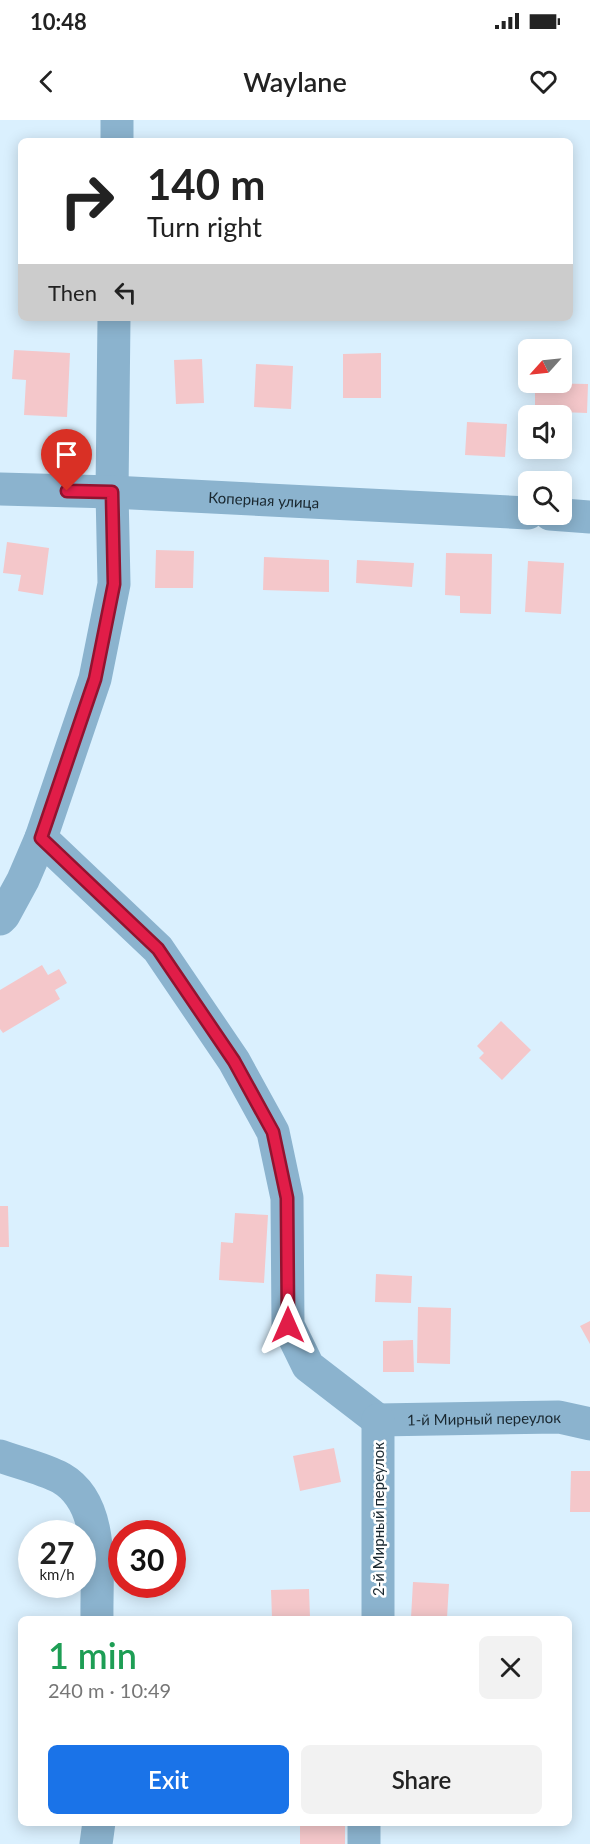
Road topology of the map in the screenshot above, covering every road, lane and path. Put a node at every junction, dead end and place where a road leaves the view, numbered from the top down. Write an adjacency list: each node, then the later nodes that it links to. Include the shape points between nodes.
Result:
1 (117, 120): 2 (street)
2 (117, 138)
3 (114, 321): 5 (street)
4 (0, 489): 5 (street, Коперная улица)
5 (112, 492): 6 (street, Коперная улица); 9 (street, via 114,584 95,679)
6 (518, 512)
7 (572, 516): 8 (street)
8 (590, 517)
9 (41, 838): 10 (street, via 23,880); 11 (street, via 158,949 234,1061 273,1132 287,1198 288,1325 308,1366)
10 (0, 918)
11 (378, 1419): 12 (street, 1-й Мирный переулок, via 559,1417); 15 (street, 2-й Мирный переулок)
12 (590, 1425)
13 (0, 1456): 14 (street, via 61,1478 79,1493 90,1511 95,1540)
14 (97, 1616)
15 (378, 1616)
16 (98, 1826): 18 (street)
17 (364, 1826): 19 (street)
18 (96, 1844)
19 (364, 1844)

